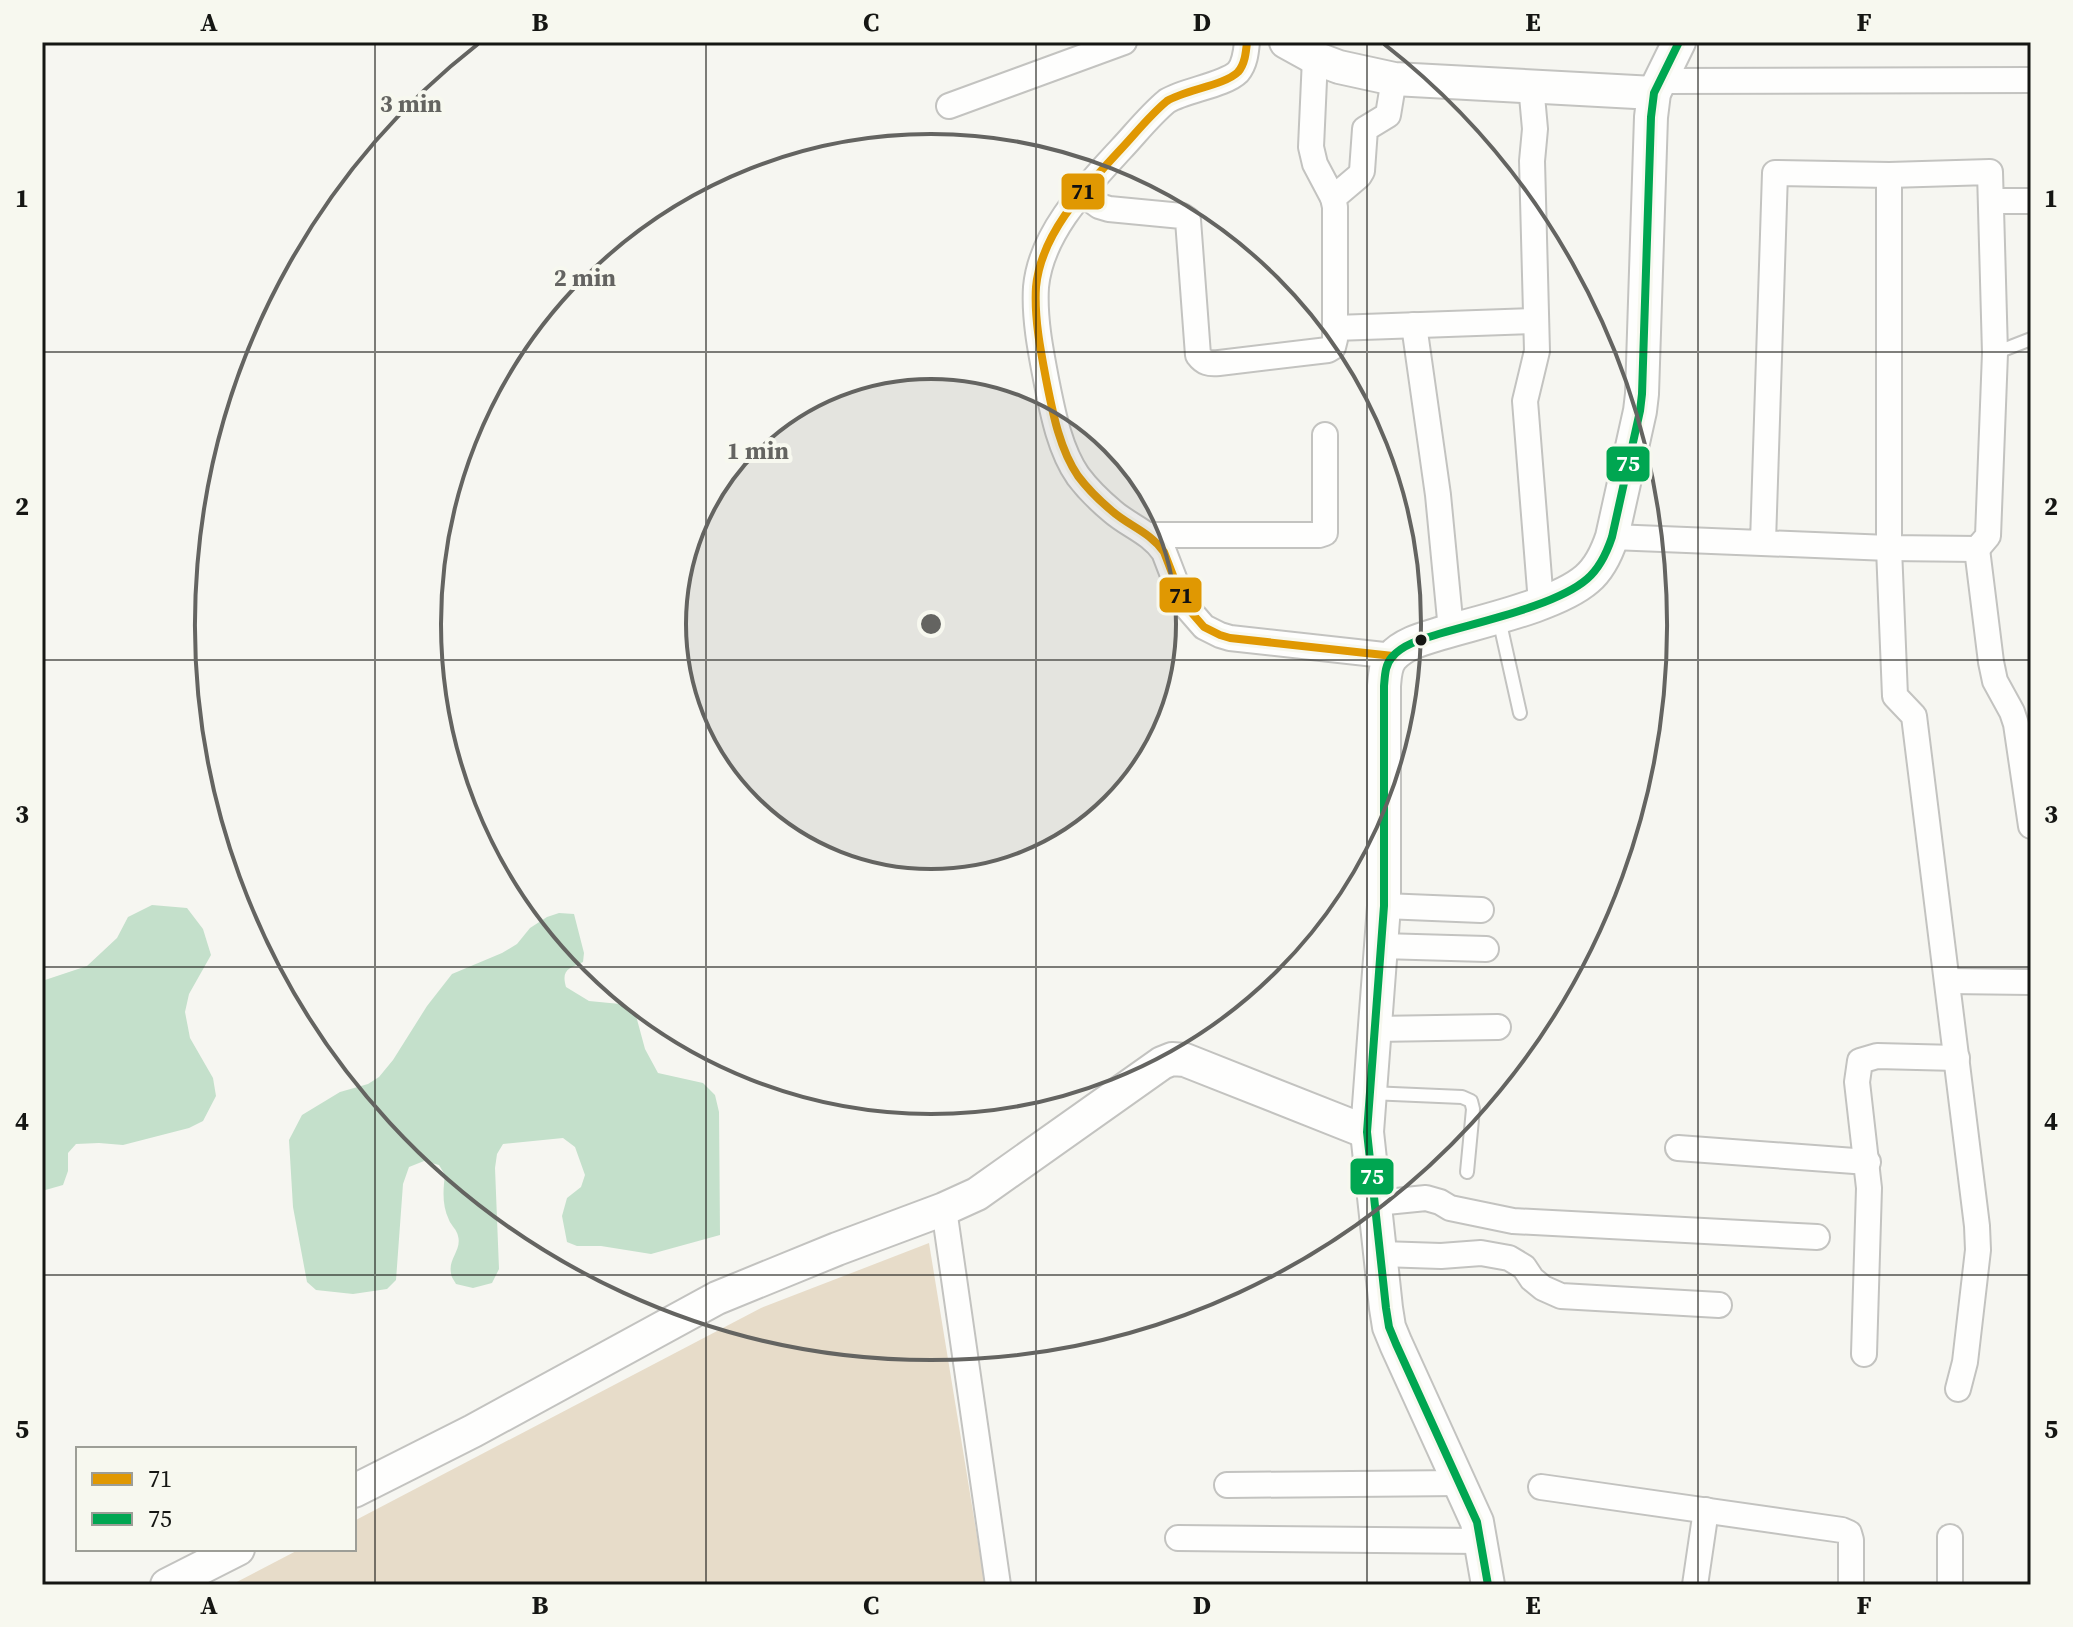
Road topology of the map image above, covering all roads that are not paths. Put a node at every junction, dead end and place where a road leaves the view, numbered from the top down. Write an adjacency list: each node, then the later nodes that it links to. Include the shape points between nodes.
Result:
1 (1124, 42): 10 (street)
2 (1247, 42): 12 (street, via 1240,70 1167,101)
3 (1286, 42): 5 (street)
4 (1679, 42): 9 (street)
5 (1315, 58): 6 (street); 13 (street, via 1311,147)
6 (1394, 79): 8 (street); 13 (street, via 1388,115 1365,129 1362,171)
7 (2031, 80): 9 (street)
8 (1531, 85): 9 (street); 16 (street)
9 (1658, 87): 23 (street, via 1651,117 1642,394)
10 (949, 106)
11 (1889, 175): 14 (street, via 1990,172); 24 (street, via 1775,173); 25 (street)
12 (1081, 193): 18 (street, via 1099,206 1188,220 1202,361 1328,350); 22 (street, via 1045,253 1037,281 1039,345 1070,463 1113,512)
13 (1333, 198): 18 (street)
14 (1991, 201): 15 (street); 20 (street)
15 (2031, 201)
16 (1536, 321): 17 (street); 27 (street, via 1537,351 1525,401)
17 (1414, 325): 18 (street); 29 (street)
18 (1335, 328)
19 (2031, 339): 20 (lane)
20 (1995, 353): 26 (street, via 1988,536)
21 (1325, 435): 22 (street, via 1325,533)
22 (1150, 535): 30 (street, via 1164,552 1184,604 1204,627 1230,638)
23 (1612, 537): 24 (street); 27 (street, via 1601,563 1586,580)
24 (1763, 542): 25 (street)
25 (1889, 548): 26 (street); 38 (street, via 1895,696 1914,716)
26 (1977, 549): 32 (street, via 1995,681)
27 (1541, 603): 28 (street)
28 (1499, 616): 29 (street); 31 (lane)
29 (1451, 630): 30 (street, via 1421,639)
30 (1393, 656): 34 (street, via 1384,686)
31 (1520, 713)
32 (2024, 724): 33 (street)
33 (2031, 826)
34 (1384, 906): 35 (street); 36 (street)
35 (1481, 910)
36 (1381, 946): 37 (street); 41 (street)
37 (1486, 949)
38 (1948, 981): 39 (street); 42 (street)
39 (2031, 982)
40 (1498, 1027): 41 (street)
41 (1375, 1029): 43 (street)
42 (1957, 1058): 46 (street, via 1877,1056 1860,1061 1857,1082); 54 (street, via 1978,1250)
43 (1370, 1093): 44 (street); 47 (lane, via 1471,1101)
44 (1367, 1132): 48 (street); 49 (street, via 1172,1059 977,1194)
45 (1678, 1148): 46 (street)
46 (1868, 1162): 53 (street)
47 (1467, 1172)
48 (1376, 1203): 50 (street, via 1426,1198 1513,1221); 51 (street)
49 (944, 1209): 58 (street, via 717,1298); 65 (street)
50 (1817, 1237)
51 (1381, 1254): 52 (street, via 1481,1253 1509,1258 1543,1288 1561,1296); 55 (street, via 1389,1327)
52 (1719, 1305)
53 (1864, 1354)
54 (1958, 1389)
55 (1460, 1483): 56 (street); 62 (street)
56 (1227, 1485)
57 (1541, 1487): 59 (street)
58 (356, 1490)
59 (1706, 1510): 67 (street); 68 (street, via 1849,1533)
60 (1950, 1537): 69 (street)
61 (1178, 1538): 62 (street)
62 (1480, 1541): 66 (street)
63 (234, 1551): 64 (street)
64 (167, 1585)
65 (998, 1585)
66 (1488, 1585)
67 (1695, 1585)
68 (1851, 1585)
69 (1950, 1585)

